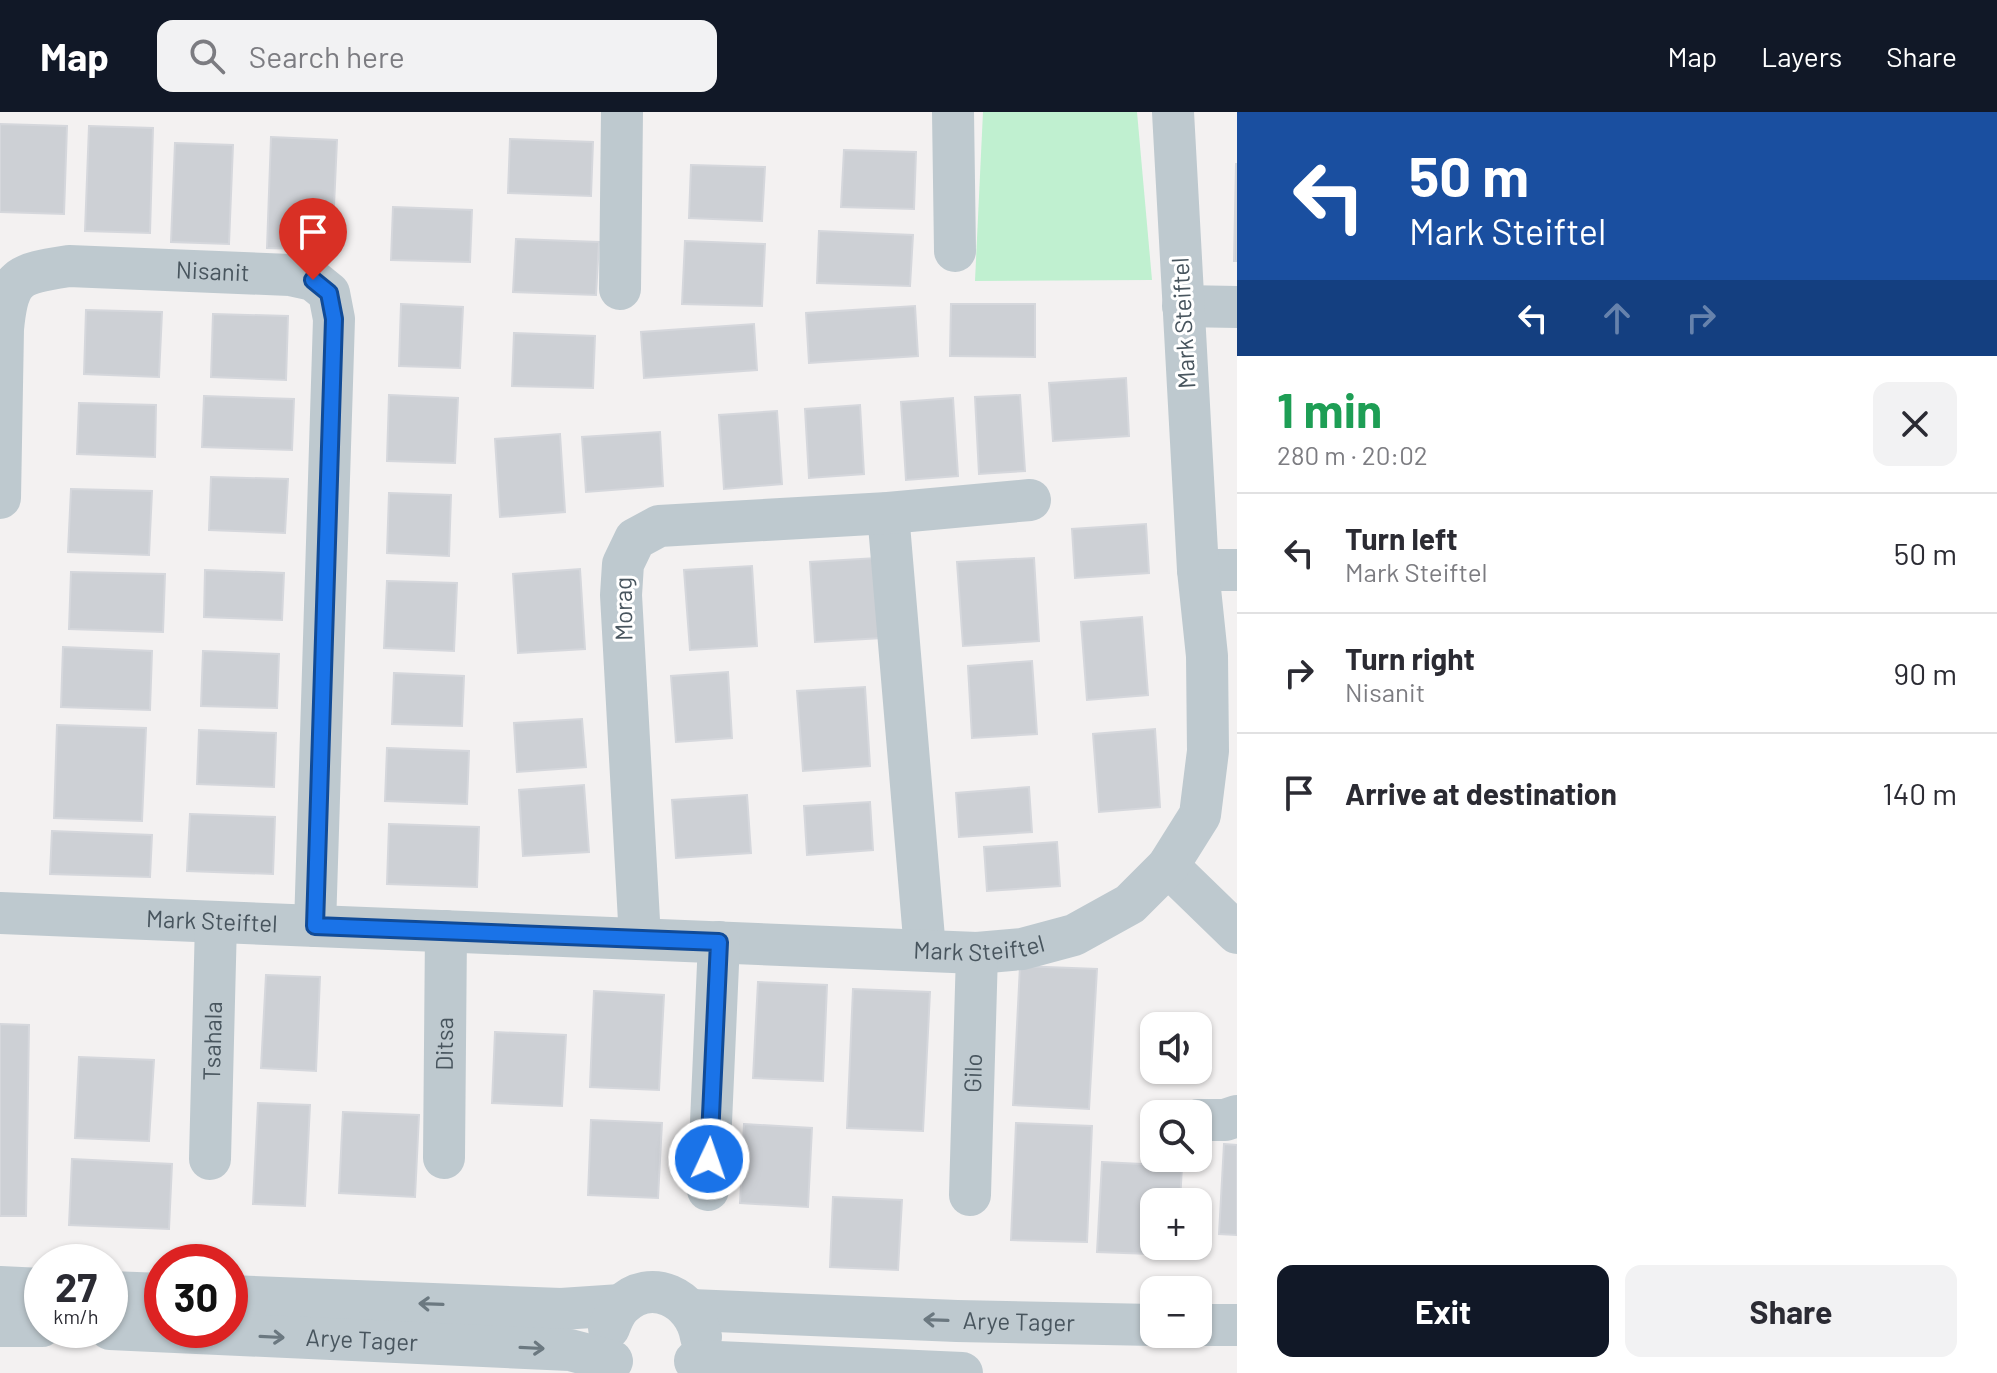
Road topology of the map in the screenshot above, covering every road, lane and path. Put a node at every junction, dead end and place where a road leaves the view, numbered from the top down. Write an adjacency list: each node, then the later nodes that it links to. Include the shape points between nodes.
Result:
1 (622, 112): 5 (street)
2 (953, 112): 4 (street)
3 (1173, 112): 6 (street, Mark Steiftel)
4 (955, 251)
5 (620, 289)
6 (1183, 306): 7 (street); 11 (street, Mark Steiftel)
7 (1237, 307)
8 (0, 498): 15 (street, Nisanit, via 3,329 14,283 35,271 69,266 290,275 313,280 329,293 334,319)
9 (1030, 500): 10 (street, Morag)
10 (888, 513): 18 (street, Morag, via 659,526 635,539 623,564 621,595); 20 (street)
11 (1218, 570): 12 (street, Mark Steiftel, via 1207,656 1208,751 1200,815)
12 (1168, 866): 17 (street); 21 (street, Mark Steiftel, via 1130,904 1074,935 1022,949)
13 (0, 913): 14 (street, Mark Steiftel)
14 (216, 922): 15 (street, Mark Steiftel); 25 (street, Tsahala)
15 (315, 926): 16 (street, Mark Steiftel)
16 (446, 931): 18 (street, Mark Steiftel); 24 (street, Ditsa)
17 (1237, 933)
18 (640, 939): 19 (street, Mark Steiftel)
19 (719, 942): 20 (street, Mark Steiftel); 26 (street)
20 (925, 950): 21 (street, Mark Steiftel)
21 (977, 953): 27 (street, Gilo)
22 (1237, 1116): 23 (street)
23 (1212, 1120)
24 (444, 1158)
25 (210, 1159)
26 (708, 1190)
27 (970, 1195)
28 (0, 1287): 29 (street)
29 (24, 1288)
30 (248, 1297): 31 (street, Arye Tager, one-way to 30, via 561,1309)
31 (621, 1305): 32 (street, Arye Tager, via 650,1293 665,1294); 39 (street, via 607,1346)
32 (691, 1310): 33 (street, Arye Tager, one-way to 32); 40 (street, via 701,1335)
33 (1140, 1325)
34 (1212, 1325): 35 (street)
35 (1237, 1325)
36 (0, 1326): 37 (street)
37 (24, 1326)
38 (128, 1330): 39 (street, Arye Tager, one-way to 39, via 570,1350)
39 (617, 1367)
40 (691, 1367): 41 (street)
41 (962, 1373)

